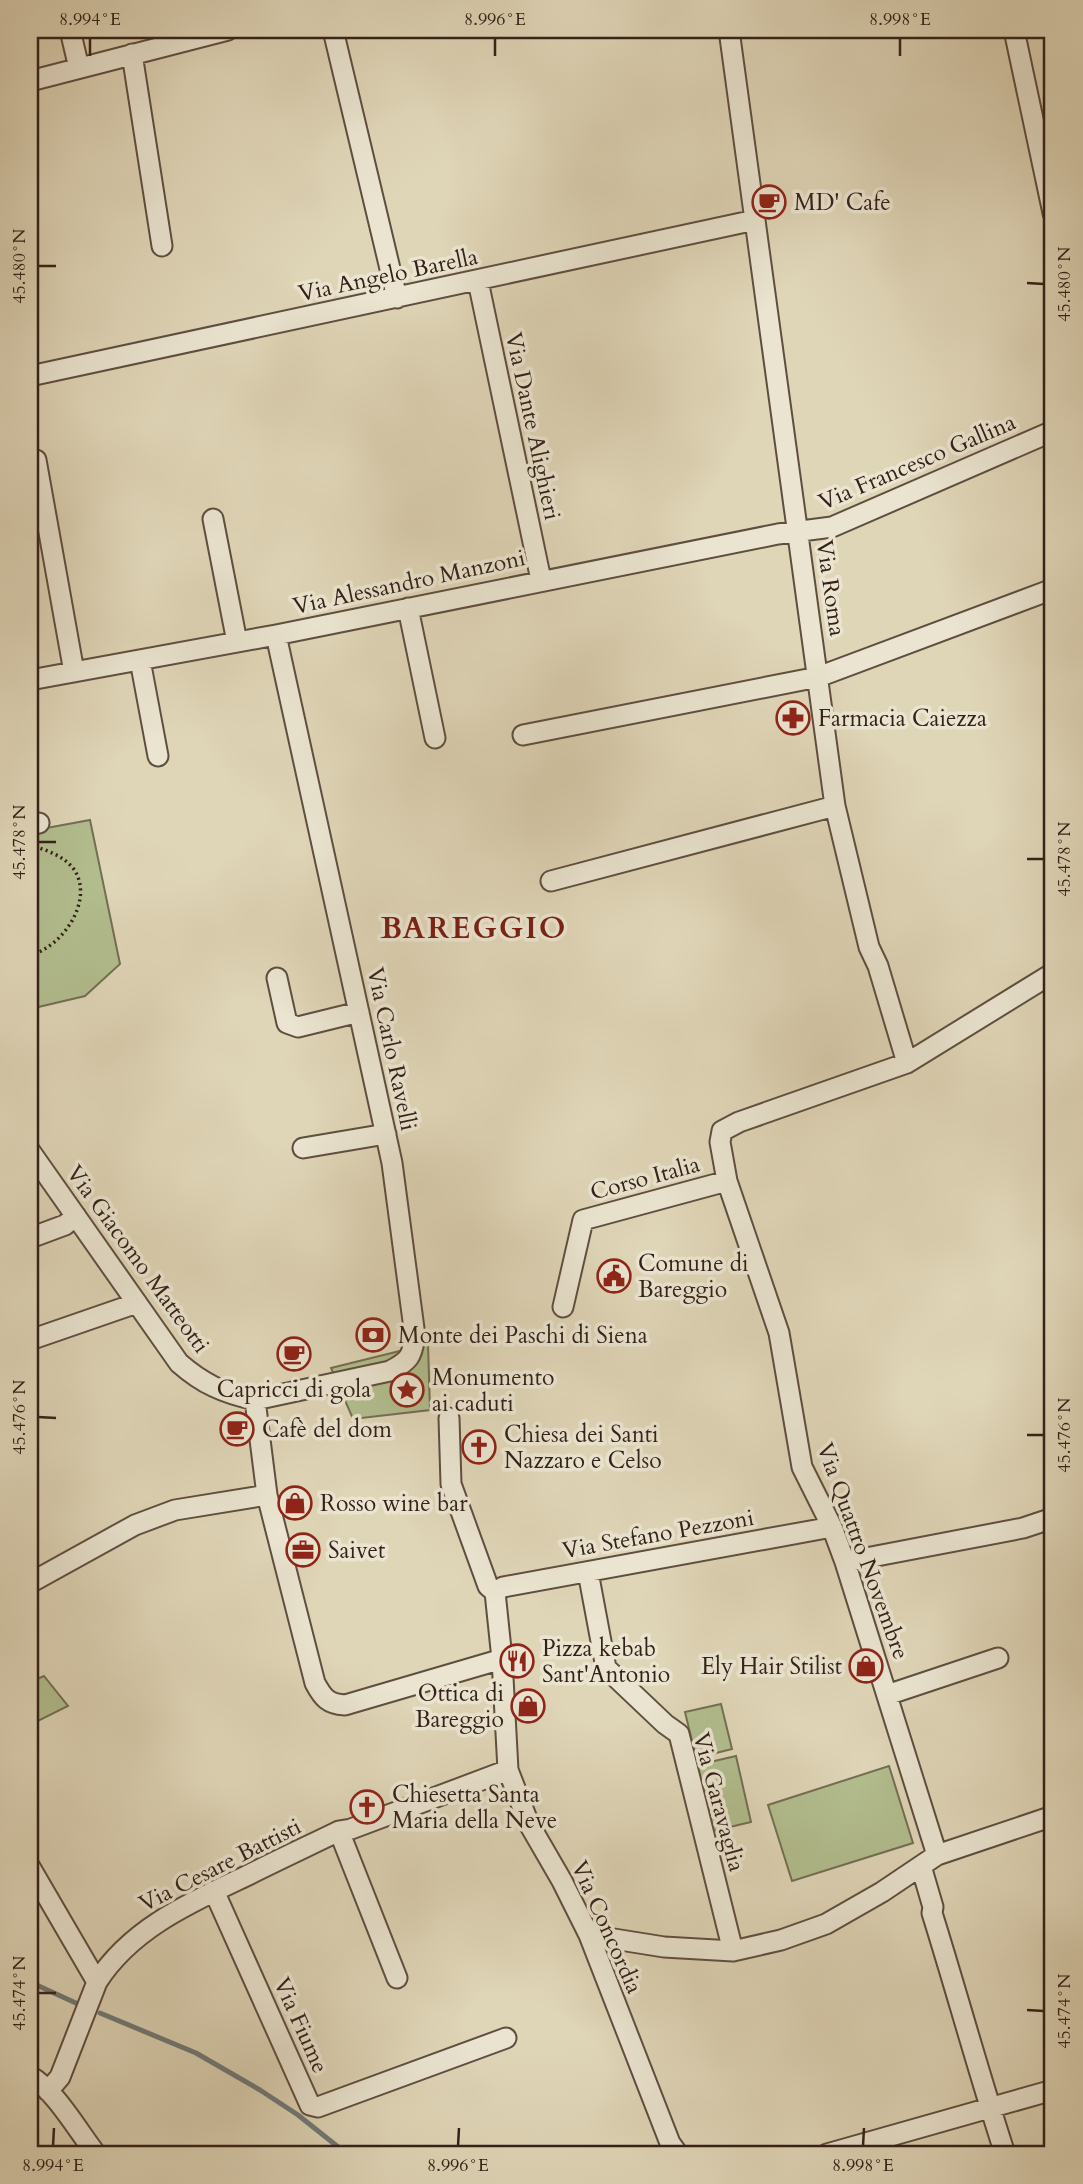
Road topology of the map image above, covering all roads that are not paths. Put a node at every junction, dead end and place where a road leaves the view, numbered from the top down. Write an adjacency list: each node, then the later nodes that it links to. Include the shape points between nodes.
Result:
1 (70, 30): 7 (street)
2 (228, 30): 6 (street)
3 (333, 30): 13 (street)
4 (729, 30): 10 (street, Via Roma)
5 (1014, 30): 9 (street)
6 (132, 54): 7 (street); 11 (street)
7 (79, 68): 8 (street)
8 (30, 81)
9 (1053, 213)
10 (755, 220): 12 (street, Via Angelo Barella); 18 (street, Via Roma)
11 (162, 246)
12 (478, 281): 13 (street, Via Angelo Barella); 19 (street, Via Dante Alighieri)
13 (397, 298): 14 (street, Via Angelo Barella)
14 (30, 376)
15 (1053, 431): 18 (street, Via Francesco Gallina, via 832,527)
16 (36, 460): 25 (street)
17 (213, 519): 23 (street)
18 (799, 531): 19 (street, Via Alessandro Manzoni); 26 (street, Via Roma)
19 (541, 580): 21 (street, Via Alessandro Manzoni)
20 (1053, 589): 26 (street)
21 (408, 608): 22 (street, Via Alessandro Manzoni); 29 (street)
22 (276, 635): 23 (street, Via Alessandro Manzoni); 35 (street, Via Carlo Ravelli)
23 (237, 642): 24 (street, Via Alessandro Manzoni)
24 (140, 660): 25 (street, Via Alessandro Manzoni); 30 (street)
25 (74, 672): 27 (street, Via Alessandro Manzoni)
26 (818, 677): 28 (street); 31 (street, Via Roma)
27 (30, 680)
28 (523, 734)
29 (435, 738)
30 (158, 756)
31 (835, 806): 32 (street); 36 (street, Via Roma, via 869,947)
32 (551, 881)
33 (1053, 973): 36 (street)
34 (277, 978): 35 (street, via 287,1023 292,1026)
35 (359, 1012): 37 (street, Via Carlo Ravelli)
36 (907, 1063): 40 (street, Corso Italia, via 722,1131)
37 (386, 1134): 38 (street); 46 (street, Via Carlo Ravelli, via 416,1360 293,1399)
38 (303, 1148)
39 (30, 1151): 41 (street, Via Giacomo Matteotti)
40 (727, 1181): 44 (street, Corso Italia, via 583,1220); 50 (street, Via Quattro Novembre, via 779,1333 802,1467)
41 (76, 1216): 42 (street); 43 (street, Via Giacomo Matteotti)
42 (30, 1238)
43 (137, 1303): 45 (street); 46 (street, Via Giacomo Matteotti, via 179,1363 199,1381)
44 (563, 1307)
45 (30, 1340)
46 (255, 1401): 48 (street, via 266,1441)
47 (449, 1418): 54 (street, via 451,1484 488,1587)
48 (267, 1495): 53 (street, via 175,1510 135,1525); 56 (street, via 315,1683 331,1704 362,1701)
49 (1048, 1520): 51 (street)
50 (832, 1527): 51 (street, Via Quattro Novembre); 52 (street, Via Stefano Pezzoni)
51 (845, 1562): 57 (street, Via Quattro Novembre)
52 (589, 1572): 54 (street, Via Stefano Pezzoni); 65 (street, Via Garavaglia, via 606,1668 679,1734)
53 (30, 1583)
54 (495, 1592): 56 (street, Via Concordia)
55 (998, 1658): 57 (street)
56 (502, 1659): 58 (street, Via Concordia)
57 (887, 1695): 61 (street, Via Quattro Novembre)
58 (508, 1770): 60 (street, Via Cesare Battisti); 64 (street, Via Concordia, via 529,1824)
59 (1053, 1816): 61 (street)
60 (339, 1831): 63 (street, Via Cesare Battisti); 66 (street, Via Cesare Battisti)
61 (929, 1861): 65 (street, via 826,1924); 72 (street, Via Quattro Novembre, via 932,1913)
62 (30, 1867): 67 (street)
63 (214, 1891): 67 (street, Via Cesare Battisti, via 138,1936); 68 (street, Via Fiume, via 310,2105 318,2107)
64 (589, 1935): 65 (street, via 663,1947); 74 (street, Via Concordia)
65 (733, 1951)
66 (397, 1978)
67 (96, 1982): 71 (street, Via Cesare Battisti, via 60,2077)
68 (506, 2038)
69 (30, 2076): 71 (street)
70 (1053, 2090): 72 (street)
71 (48, 2091): 73 (street)
72 (990, 2107): 75 (street); 76 (street, Via Quattro Novembre)
73 (96, 2154)
74 (678, 2154)
75 (827, 2154)
76 (1005, 2154)

